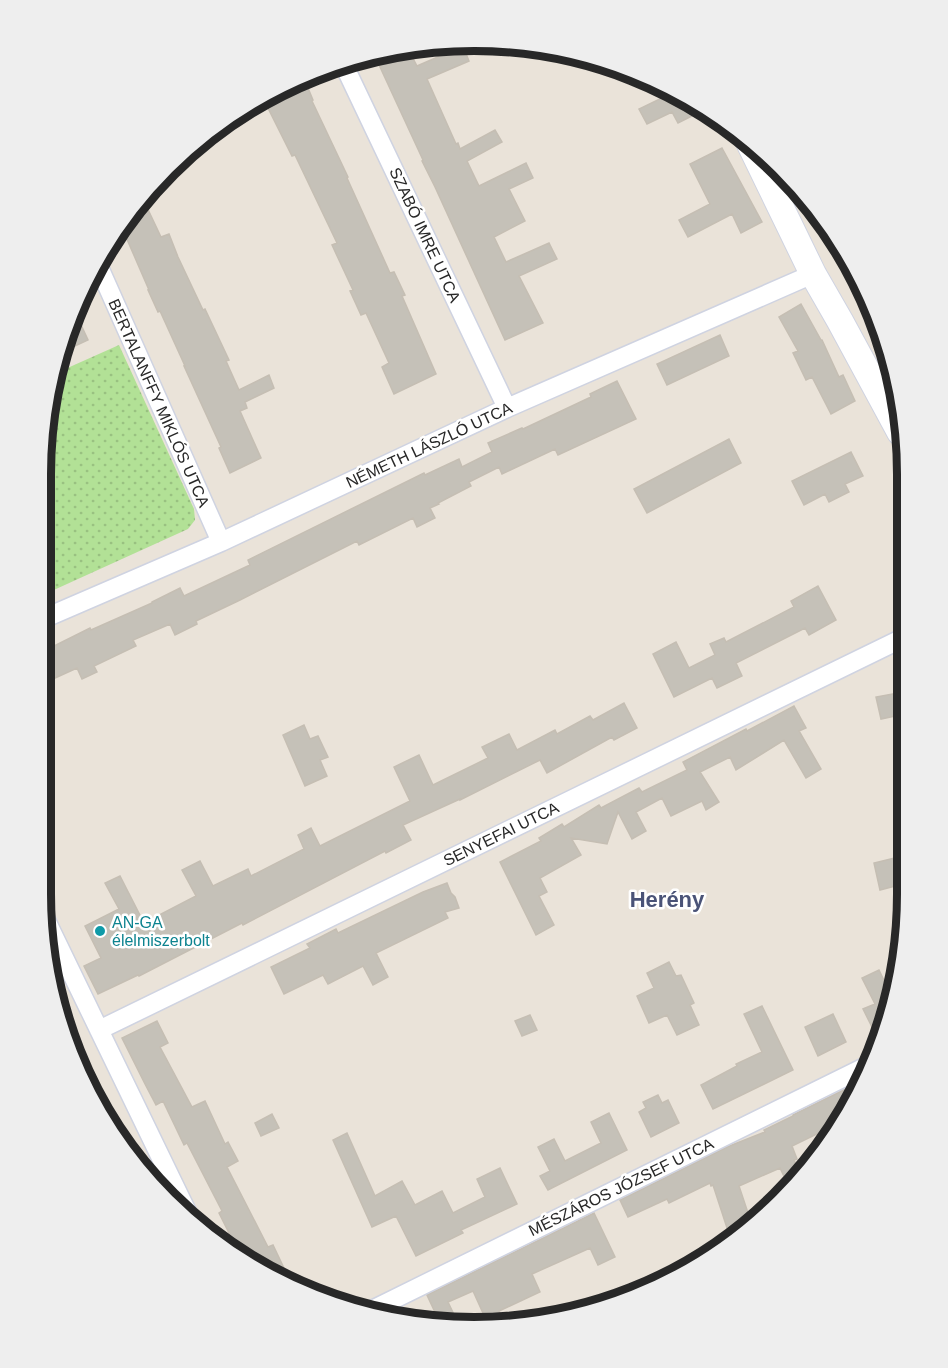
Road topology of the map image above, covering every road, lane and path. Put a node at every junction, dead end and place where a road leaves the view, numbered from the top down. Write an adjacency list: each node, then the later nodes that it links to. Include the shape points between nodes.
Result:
1 (347, 70): 5 (street, SZABÓ IMRE UTCA)
2 (757, 160): 4 (main road)
3 (102, 274): 7 (street, BERTALANFFY MIKLÓS UTCA)
4 (813, 274): 5 (street, NÉMETH LÁSZLÓ UTCA); 6 (main road)
5 (507, 408): 7 (street, NÉMETH LÁSZLÓ UTCA)
6 (893, 419)
7 (221, 542): 8 (street, NÉMETH LÁSZLÓ UTCA)
8 (51, 615)
9 (897, 641): 11 (street, SENYEFAI UTCA)
10 (54, 936): 11 (street)
11 (99, 1030): 13 (street)
12 (858, 1070): 14 (street, MÉSZÁROS JÓZSEF UTCA)
13 (180, 1198)
14 (379, 1306)

